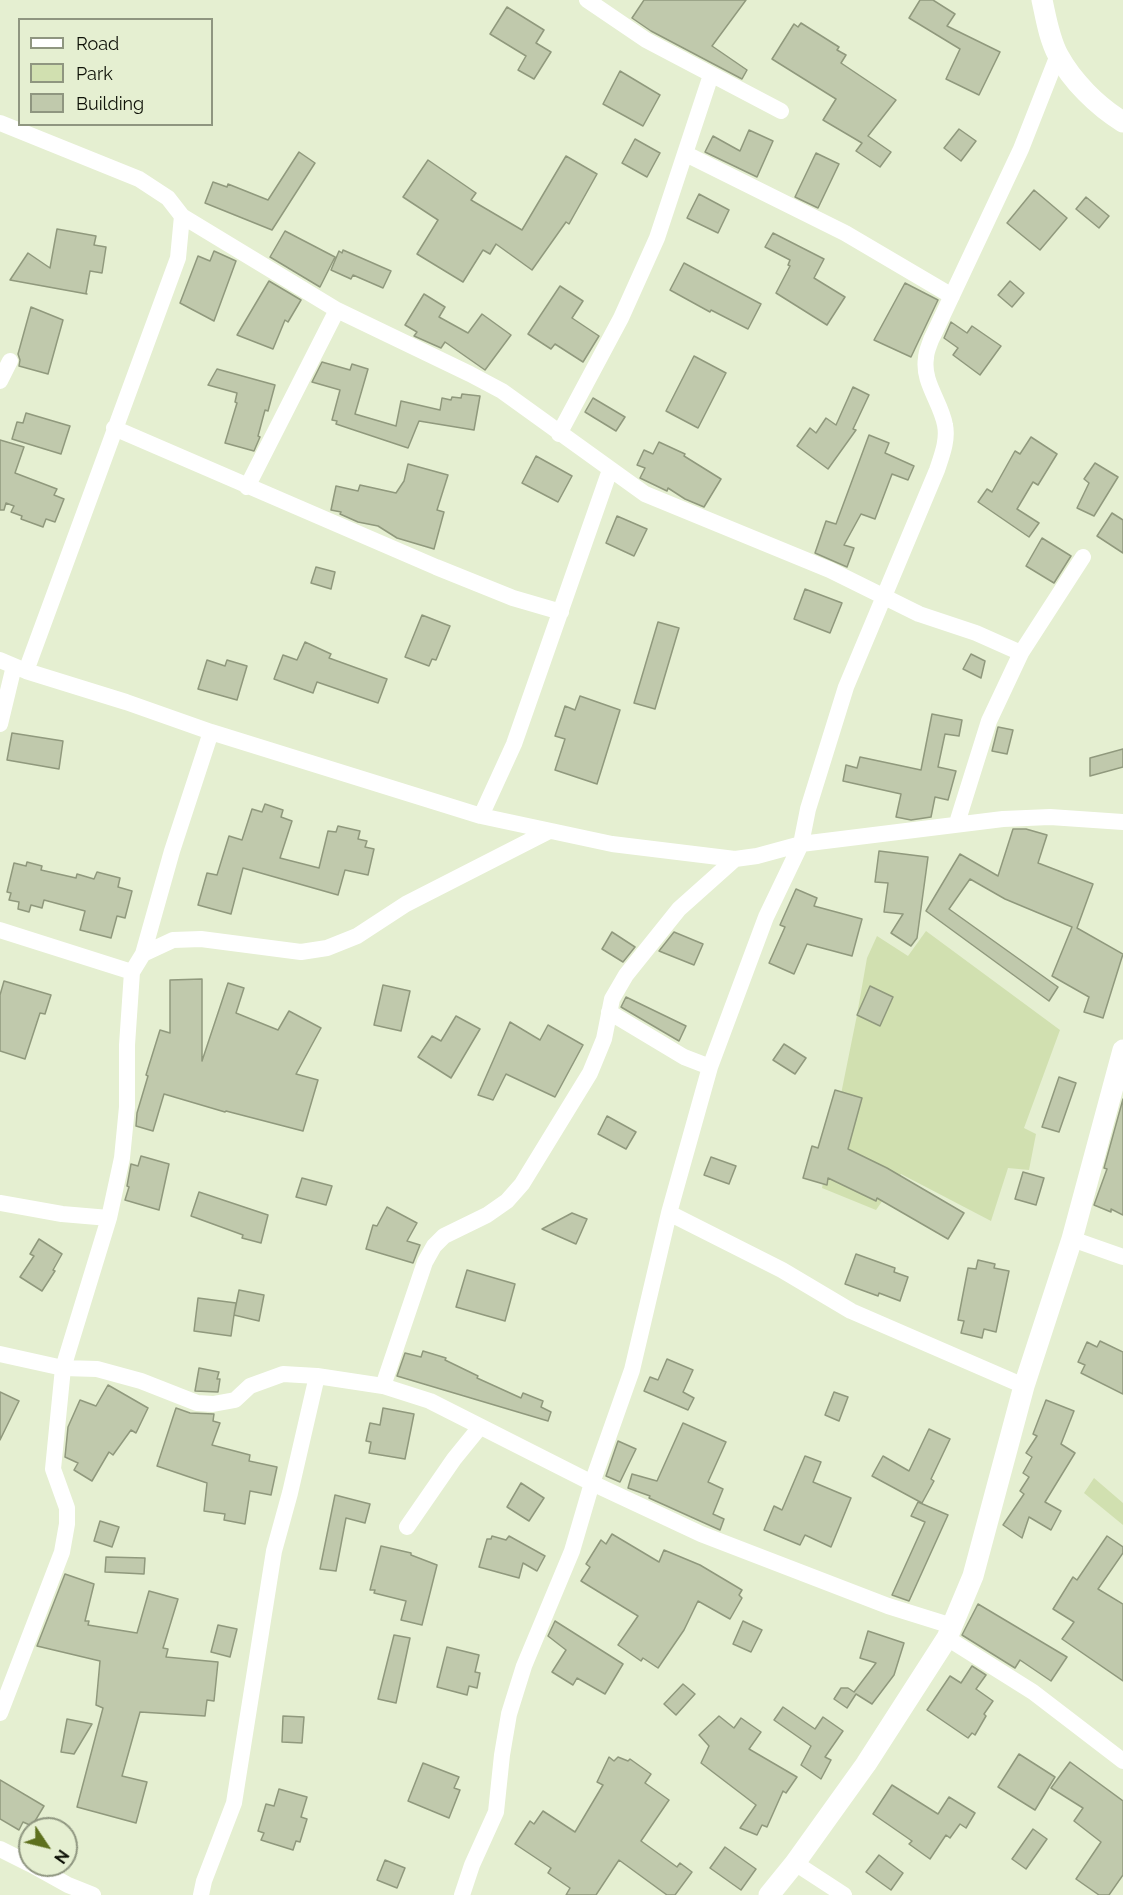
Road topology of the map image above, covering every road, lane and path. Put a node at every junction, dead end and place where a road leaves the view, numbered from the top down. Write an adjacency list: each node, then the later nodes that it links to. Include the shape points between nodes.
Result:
1 (587, 0): 4 (street, via 646,40)
2 (1042, 0): 3 (street)
3 (1058, 55): 6 (street, via 1085,92); 10 (street, via 1021,149)
4 (711, 75): 5 (street); 8 (street)
5 (781, 111)
6 (1123, 122)
7 (0, 123): 9 (street, via 139,179 168,198)
8 (686, 154): 10 (street, via 845,233); 15 (street, via 657,238 621,318)
9 (182, 216): 11 (street); 14 (street, via 178,258)
10 (952, 296): 19 (street, via 925,359 927,380 942,410 946,441)
11 (337, 310): 15 (street, via 501,391); 17 (street)
12 (10, 361): 13 (street)
13 (0, 381)
14 (114, 428): 17 (street); 22 (street)
15 (559, 434): 16 (street)
16 (610, 470): 19 (street, via 645,494 830,570); 20 (street)
17 (247, 487): 20 (street, via 513,598)
18 (1083, 557): 21 (street)
19 (883, 598): 21 (street); 29 (street, via 846,687)
20 (561, 612): 25 (street, via 514,744)
21 (1021, 653): 27 (street, via 989,721)
22 (13, 666): 23 (street); 24 (street)
23 (0, 724)
24 (211, 732): 25 (street); 32 (street)
25 (481, 816): 28 (street)
26 (1123, 822): 27 (street, via 1050,817)
27 (957, 824): 29 (street)
28 (549, 831): 30 (street, via 612,844); 32 (street, via 406,904 357,936 327,948 301,952 201,939 173,940)
29 (801, 844): 30 (street); 36 (street, via 766,917)
30 (735, 859): 34 (street, via 660,930 622,981)
31 (0, 930): 33 (street)
32 (143, 954): 33 (street)
33 (132, 972): 39 (street, via 127,1107 122,1158)
34 (609, 1012): 36 (street, via 684,1057); 45 (street, via 604,1039 590,1073 522,1185 487,1215 444,1236 434,1246)
35 (1123, 1050): 40 (street)
36 (710, 1067): 38 (street)
37 (0, 1203): 39 (street)
38 (669, 1213): 46 (street, via 782,1270 850,1311); 48 (street, via 632,1370)
39 (109, 1218): 43 (street)
40 (1072, 1239): 41 (street); 46 (street)
41 (1123, 1257)
42 (0, 1354): 43 (street)
43 (63, 1368): 44 (street, via 97,1369 197,1403 213,1404 235,1400 250,1386 283,1374); 51 (street, via 53,1469 67,1508 62,1552)
44 (317, 1376): 45 (street); 59 (street, via 274,1551 234,1803)
45 (383, 1386): 47 (street, via 430,1401)
46 (1024, 1386): 50 (street, via 973,1576)
47 (480, 1427): 48 (street); 49 (street)
48 (592, 1483): 50 (street, via 701,1534); 60 (street, via 572,1551 524,1666 509,1714 496,1812)
49 (407, 1527)
50 (949, 1632): 52 (street); 55 (street, via 866,1764)
51 (0, 1713)
52 (1122, 1757)
53 (0, 1849): 54 (street)
54 (18, 1858)
55 (795, 1863): 61 (street); 62 (street)
56 (48, 1877): 57 (street)
57 (66, 1890): 58 (street)
58 (93, 1895)
59 (201, 1895)
60 (462, 1895)
61 (769, 1895)
62 (844, 1895)

